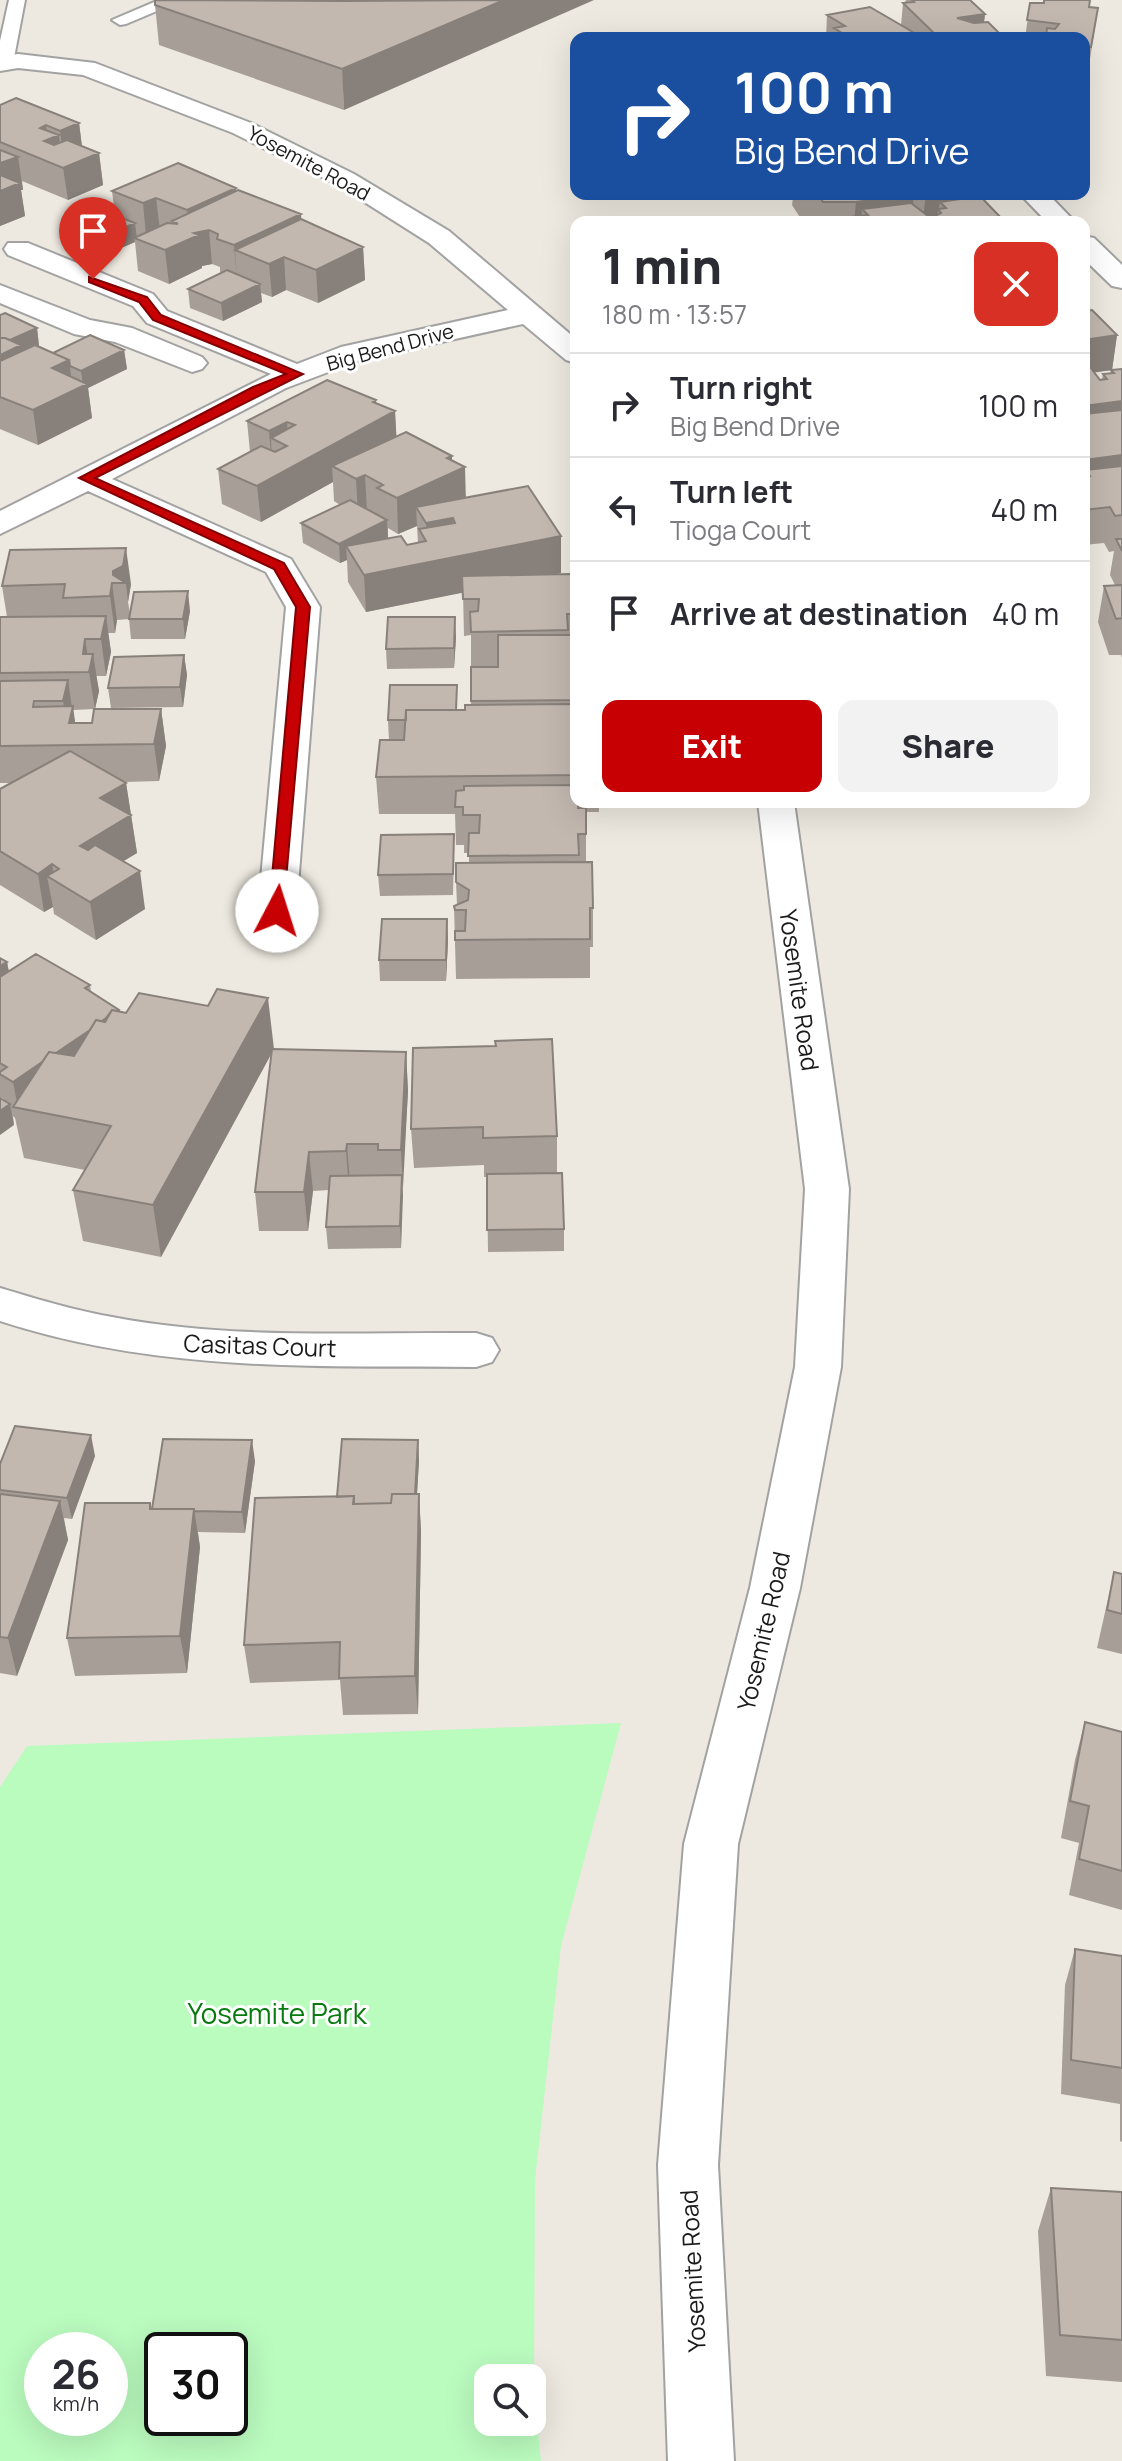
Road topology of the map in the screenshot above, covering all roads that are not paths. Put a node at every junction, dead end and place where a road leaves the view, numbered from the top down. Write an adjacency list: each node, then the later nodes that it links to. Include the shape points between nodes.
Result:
1 (17, 0): 4 (lane)
2 (175, 0): 3 (lane)
3 (120, 20)
4 (2, 64): 12 (street, Yosemite Road, via 87,68 242,128 345,179 439,237)
5 (1039, 200): 6 (street)
6 (1056, 216)
7 (47, 236): 9 (street)
8 (1090, 250): 10 (street)
9 (9, 253): 13 (street, via 143,300)
10 (1122, 280)
11 (0, 293): 14 (street, via 84,328)
12 (529, 314): 15 (street, Yosemite Road); 16 (street, Big Bend Drive, via 351,353)
13 (157, 317): 14 (street); 16 (street)
14 (122, 334): 17 (street)
15 (570, 349)
16 (297, 374): 17 (street, Big Bend Drive)
17 (235, 380): 18 (street, Big Bend Drive)
18 (85, 478): 19 (street, Big Bend Drive); 21 (street, via 279,566 303,607)
19 (0, 524)
20 (777, 808): 24 (street, Yosemite Road, via 826,1204 818,1367 775,1588 711,1844 688,2165)
21 (277, 911)
22 (0, 1304): 23 (street, Casitas Court, via 44,1322 204,1347)
23 (476, 1350)
24 (701, 2461)

